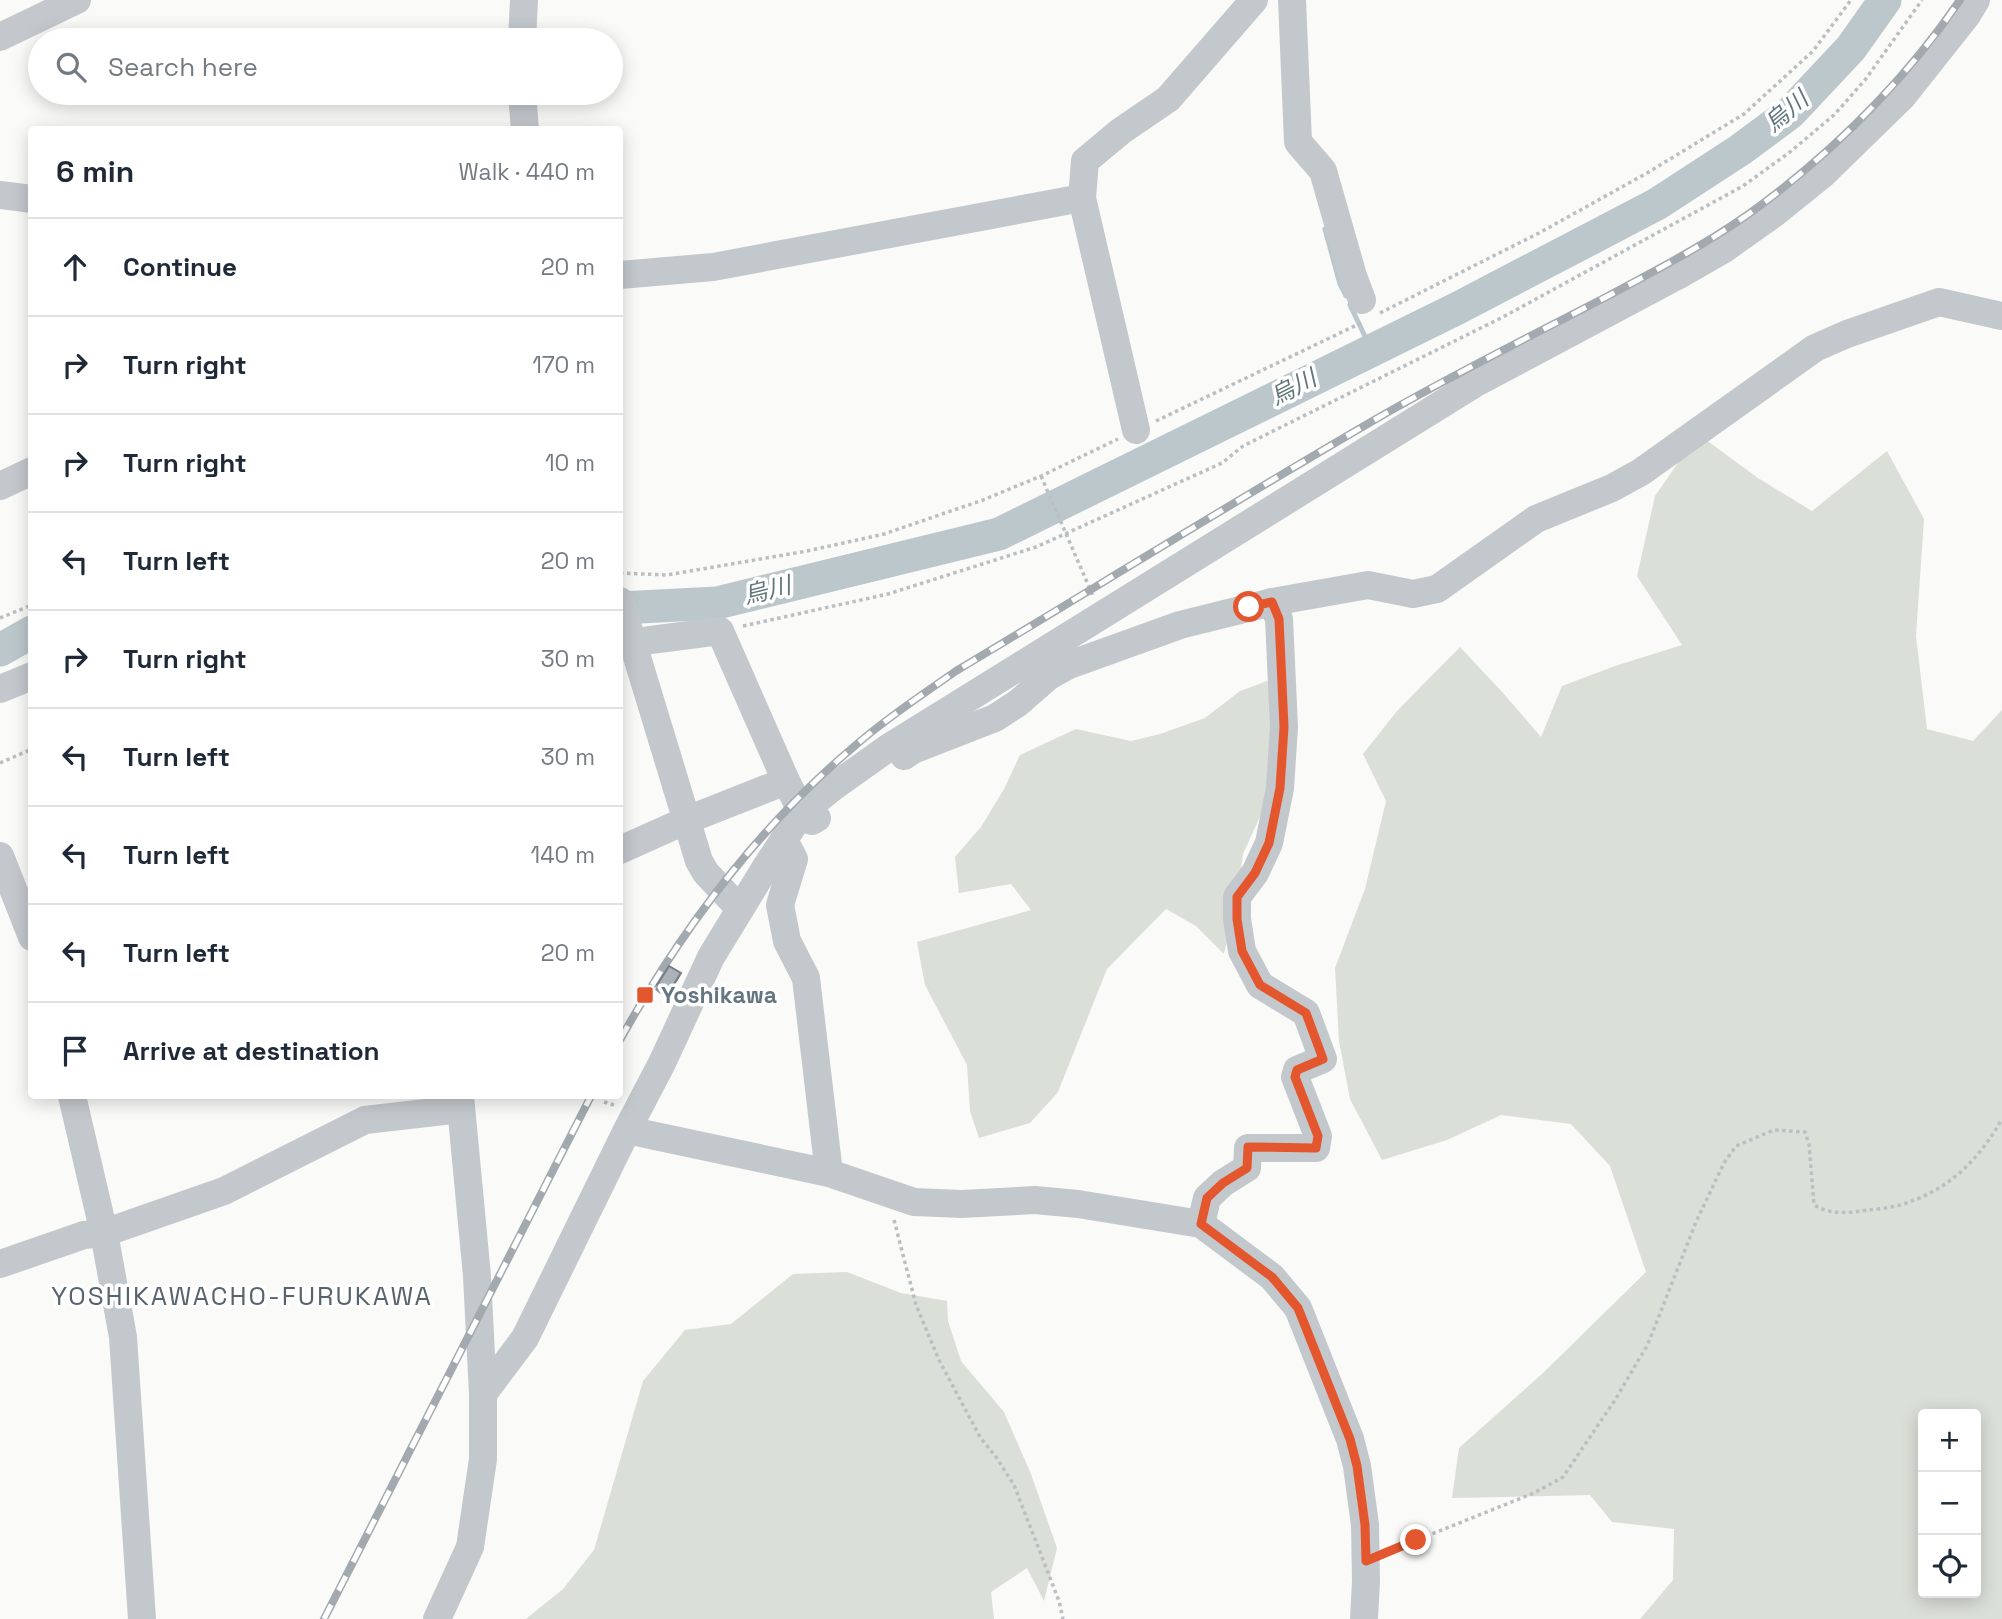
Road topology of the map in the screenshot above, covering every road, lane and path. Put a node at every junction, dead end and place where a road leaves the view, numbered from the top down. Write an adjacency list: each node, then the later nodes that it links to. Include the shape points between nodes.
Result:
1 (77, 0): 9 (street)
2 (524, 0): 8 (street)
3 (1254, 0): 14 (street, via 1168,99 1085,161)
4 (1292, 0): 16 (street, via 1298,142 1323,171 1353,275)
5 (1851, 0): 16 (path, via 1813,51 1744,114 1539,233)
6 (1922, 0): 22 (path, via 1834,115 1743,186 1503,317 1243,446 1222,463)
7 (1976, 0): 26 (street, via 1902,97 1823,174 1724,249 1474,384)
8 (523, 28)
9 (0, 37)
10 (523, 105): 11 (street)
11 (525, 126)
12 (0, 195): 13 (street)
13 (28, 198)
14 (1082, 198): 15 (street, via 713,267); 18 (street)
15 (623, 275)
16 (1371, 311): 18 (path, via 1251,377)
17 (2002, 317): 24 (street, via 1939,302 1815,348 1641,472 1536,519 1437,589 1413,594 1368,585)
18 (1136, 430): 20 (path)
19 (28, 473): 21 (street)
20 (1041, 475): 22 (path); 23 (path, via 884,534 667,575)
21 (0, 485)
22 (1066, 533): 26 (path); 29 (path, via 1036,547 888,594)
23 (623, 573)
24 (1272, 602): 31 (street, via 1180,625); 50 (street, via 1279,619 1284,727 1280,788 1269,843 1237,897 1237,919 1242,951 1260,985 1306,1013 1323,1059 1297,1070 1295,1077 1318,1136 1316,1148 1248,1147 1247,1168 1207,1198)
25 (28, 608): 28 (path)
26 (1104, 614): 31 (street); 37 (street, via 888,748)
27 (623, 616): 30 (street)
28 (0, 618)
29 (720, 631): 30 (street); 36 (street)
30 (628, 641): 38 (street)
31 (1119, 648): 37 (street, via 1069,664 995,718 913,750 812,821)
32 (28, 678): 33 (street)
33 (0, 689)
34 (28, 751): 35 (path)
35 (0, 763)
36 (786, 781): 37 (street); 38 (street)
37 (802, 812): 39 (street)
38 (687, 820): 40 (street); 42 (street, via 706,873)
39 (784, 840): 42 (street); 48 (street, via 794,859 780,905 787,941 806,978)
40 (623, 849)
41 (0, 856): 43 (street)
42 (740, 909): 47 (street, via 711,957)
43 (28, 927)
44 (73, 1099): 51 (street)
45 (461, 1102): 51 (street, via 365,1120 223,1191); 53 (street, via 478,1276)
46 (2002, 1119): 54 (path, via 1977,1158 1944,1187 1900,1206 1846,1213 1814,1205 1805,1132 1774,1130 1736,1146 1696,1222 1648,1344 1563,1477)
47 (627, 1130): 48 (street); 53 (street, via 525,1338)
48 (829, 1173): 49 (street)
49 (888, 1194): 50 (street, via 914,1202 962,1204 1035,1200); 57 (path, via 916,1305 965,1410 1014,1485)
50 (1201, 1224): 54 (street, via 1272,1277 1298,1308 1350,1439 1365,1525)
51 (104, 1233): 52 (street, via 84,1235); 55 (street, via 123,1337)
52 (0, 1264)
53 (483, 1394): 56 (street, via 484,1459 470,1547)
54 (1366, 1561): 58 (street)
55 (142, 1619)
56 (437, 1619)
57 (1063, 1619)
58 (1364, 1619)

